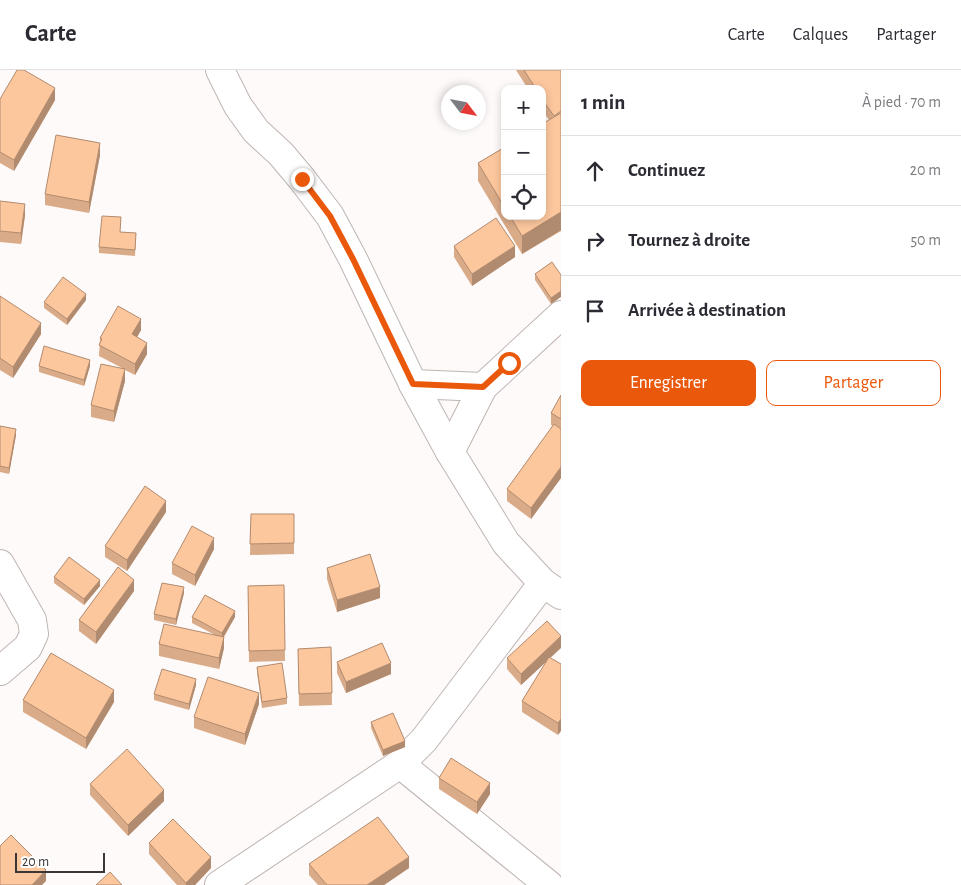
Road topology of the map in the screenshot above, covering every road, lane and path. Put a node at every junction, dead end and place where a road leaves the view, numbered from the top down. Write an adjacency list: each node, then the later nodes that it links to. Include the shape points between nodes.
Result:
1 (220, 70): 3 (street, via 238,106 256,131 281,154 330,216)
2 (561, 315): 4 (street)
3 (413, 384): 4 (street); 5 (street)
4 (483, 387): 5 (street)
5 (450, 452): 7 (street, via 506,543)
6 (0, 564): 8 (street, via 32,620 34,634 28,647)
7 (552, 588): 9 (street)
8 (0, 671)
9 (400, 764): 10 (street); 11 (street)
10 (219, 885)
11 (549, 885)

